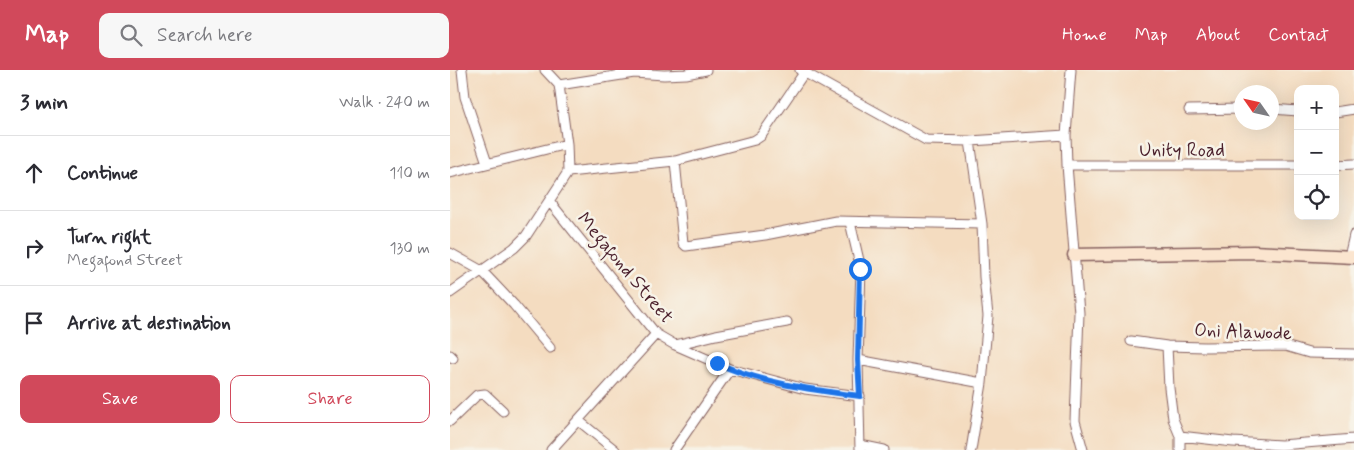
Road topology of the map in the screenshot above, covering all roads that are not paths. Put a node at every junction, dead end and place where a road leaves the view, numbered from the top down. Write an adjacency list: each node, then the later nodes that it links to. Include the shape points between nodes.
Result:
1 (462, 70): 17 (street, via 465,97)
2 (545, 70): 6 (street)
3 (706, 70): 6 (street, via 664,75 634,73)
4 (1071, 70): 13 (street)
5 (804, 71): 14 (street, via 926,140); 16 (street, via 761,136)
6 (559, 85): 15 (street)
7 (1234, 109): 9 (street)
8 (1354, 109): 12 (street)
9 (1189, 110)
10 (1279, 110): 11 (street)
11 (1294, 111)
12 (1339, 111)
13 (1066, 135): 14 (street); 19 (street)
14 (970, 141): 26 (street)
15 (567, 144): 17 (street); 22 (street)
16 (675, 161): 22 (street); 25 (street, via 683,243 686,246 765,236 836,221)
17 (487, 163): 23 (street)
18 (1354, 164): 21 (street)
19 (1067, 165): 20 (street, Unity Road); 29 (street)
20 (1294, 165)
21 (1339, 165)
22 (568, 172): 24 (street)
23 (450, 173)
24 (550, 202): 31 (street, via 526,236); 34 (street, Megafond Street)
25 (850, 222): 26 (street); 40 (street, via 860,269)
26 (982, 224): 42 (street, via 988,316)
27 (1354, 235): 30 (street)
28 (450, 253): 31 (street)
29 (1074, 255): 30 (street, via 1253,252); 55 (street, via 1079,313 1075,421)
30 (1352, 258)
31 (482, 271): 32 (street); 38 (street)
32 (450, 293)
33 (787, 322): 36 (street)
34 (656, 334): 36 (street, Megafond Street); 46 (street)
35 (1131, 342): 37 (street, Oni Alawode)
36 (674, 346): 41 (street, Megafond Street)
37 (1167, 346): 39 (street, Oni Alawode, via 1285,346 1309,353); 47 (street, via 1173,419)
38 (550, 348)
39 (1354, 354)
40 (858, 360): 42 (street); 43 (street)
41 (730, 369): 43 (street, Megafond Street, via 805,389); 52 (street)
42 (982, 383): 54 (street)
43 (860, 396): 49 (street)
44 (503, 411): 45 (street, via 485,394 477,395)
45 (450, 421)
46 (579, 421): 50 (street); 51 (street)
47 (1180, 436): 48 (street, via 1281,444); 56 (street)
48 (1354, 439)
49 (860, 448): 53 (street)
50 (551, 450)
51 (615, 450)
52 (674, 450)
53 (884, 450)
54 (971, 450)
55 (1083, 450)
56 (1180, 450)

